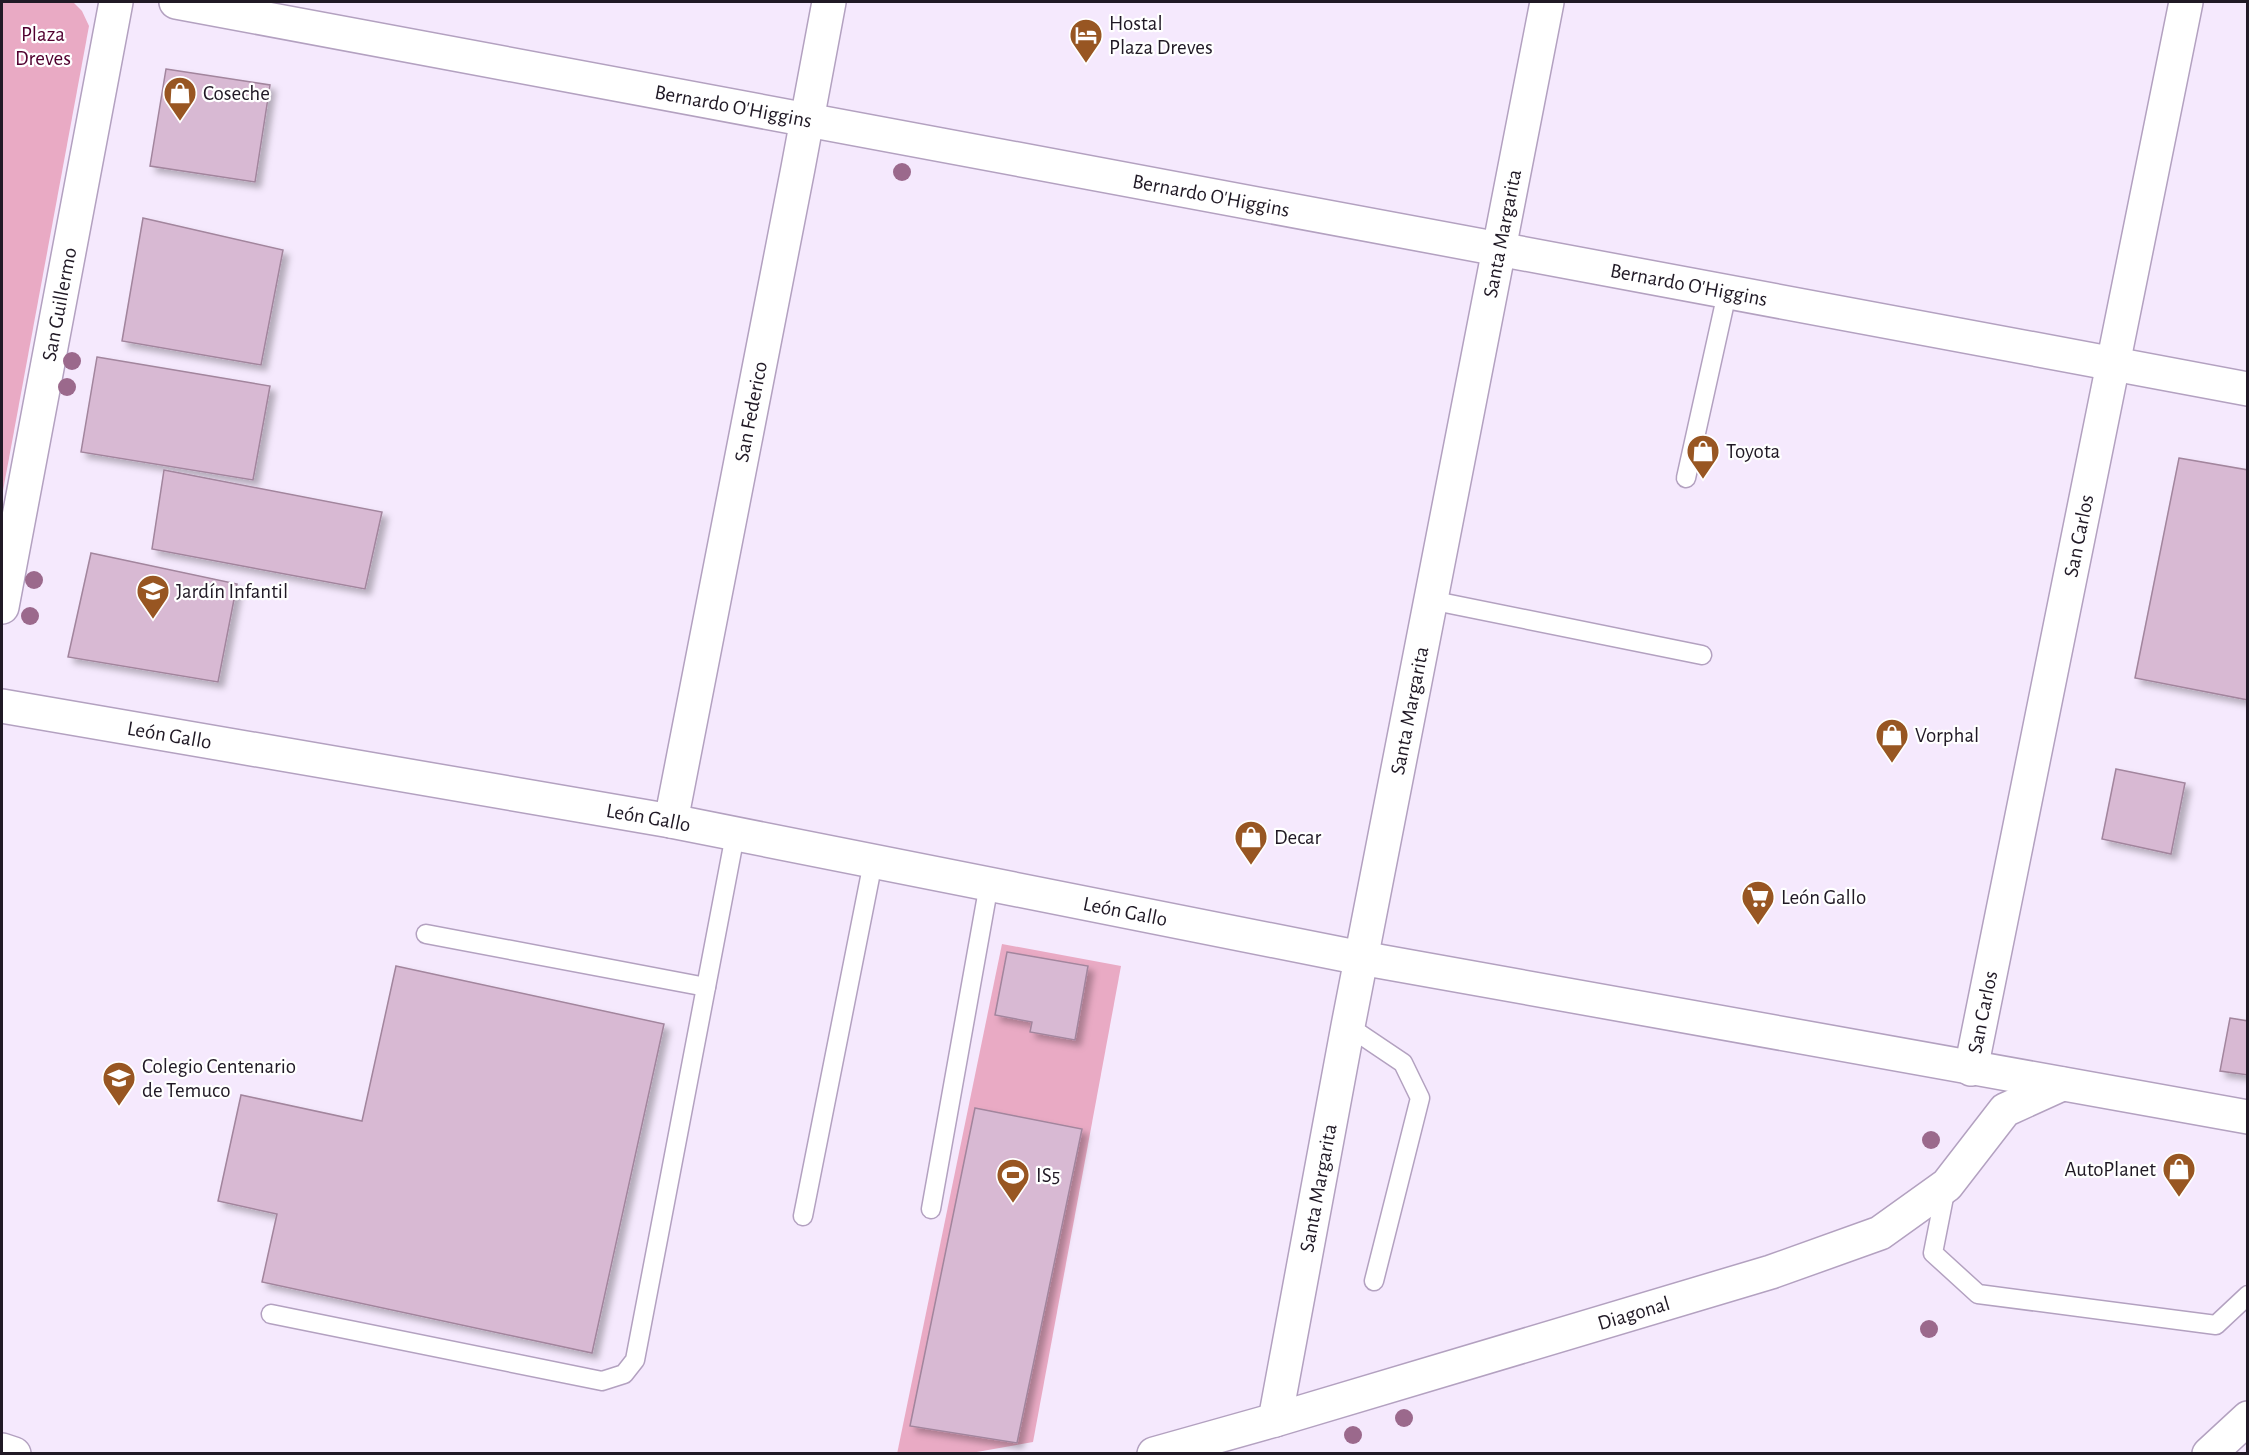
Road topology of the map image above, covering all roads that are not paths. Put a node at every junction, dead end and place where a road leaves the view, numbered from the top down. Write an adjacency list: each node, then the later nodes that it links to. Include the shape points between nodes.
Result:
1 (116, 2): 13 (street, San Guillermo)
2 (176, 2): 6 (street, Bernardo O'Higgins)
3 (829, 2): 6 (street, San Federico)
4 (1547, 2): 7 (street, Santa Margarita)
5 (2186, 2): 9 (street, San Carlos)
6 (808, 118): 7 (street, Bernardo O'Higgins); 16 (street, San Federico)
7 (1499, 249): 8 (street, Bernardo O'Higgins); 12 (street, Santa Margarita)
8 (1727, 293): 9 (street, Bernardo O'Higgins); 11 (lane)
9 (2113, 365): 10 (street, Bernardo O'Higgins); 24 (street, San Carlos)
10 (2247, 389)
11 (1686, 478)
12 (1430, 600): 14 (lane); 21 (street, Santa Margarita)
13 (2, 607)
14 (1702, 655)
15 (2, 706): 16 (street, León Gallo)
16 (671, 821): 17 (street, León Gallo)
17 (735, 835): 18 (street, León Gallo); 22 (lane)
18 (873, 861): 19 (street, León Gallo); 29 (lane)
19 (989, 884): 21 (street, León Gallo); 28 (lane)
20 (426, 934): 22 (lane)
21 (1361, 958): 23 (street, Santa Margarita); 24 (street, León Gallo)
22 (706, 987): 32 (lane, via 635,1360 624,1374 602,1381)
23 (1347, 1026): 30 (lane, via 1403,1062 1420,1098); 34 (street, Santa Margarita)
24 (1971, 1068): 25 (street, León Gallo)
25 (2062, 1084): 26 (street, León Gallo); 27 (street, Diagonal, via 2005,1110)
26 (2247, 1117)
27 (1947, 1185): 31 (lane, via 1933,1254 1978,1294 2216,1325); 34 (street, Diagonal, via 1880,1233 1792,1264)
28 (931, 1209)
29 (803, 1216)
30 (1374, 1281)
31 (2247, 1295)
32 (271, 1314)
33 (2247, 1418): 38 (street)
34 (1275, 1420): 37 (street, Diagonal)
35 (2, 1450): 36 (street)
36 (14, 1454)
37 (1154, 1454)
38 (2209, 1454)

